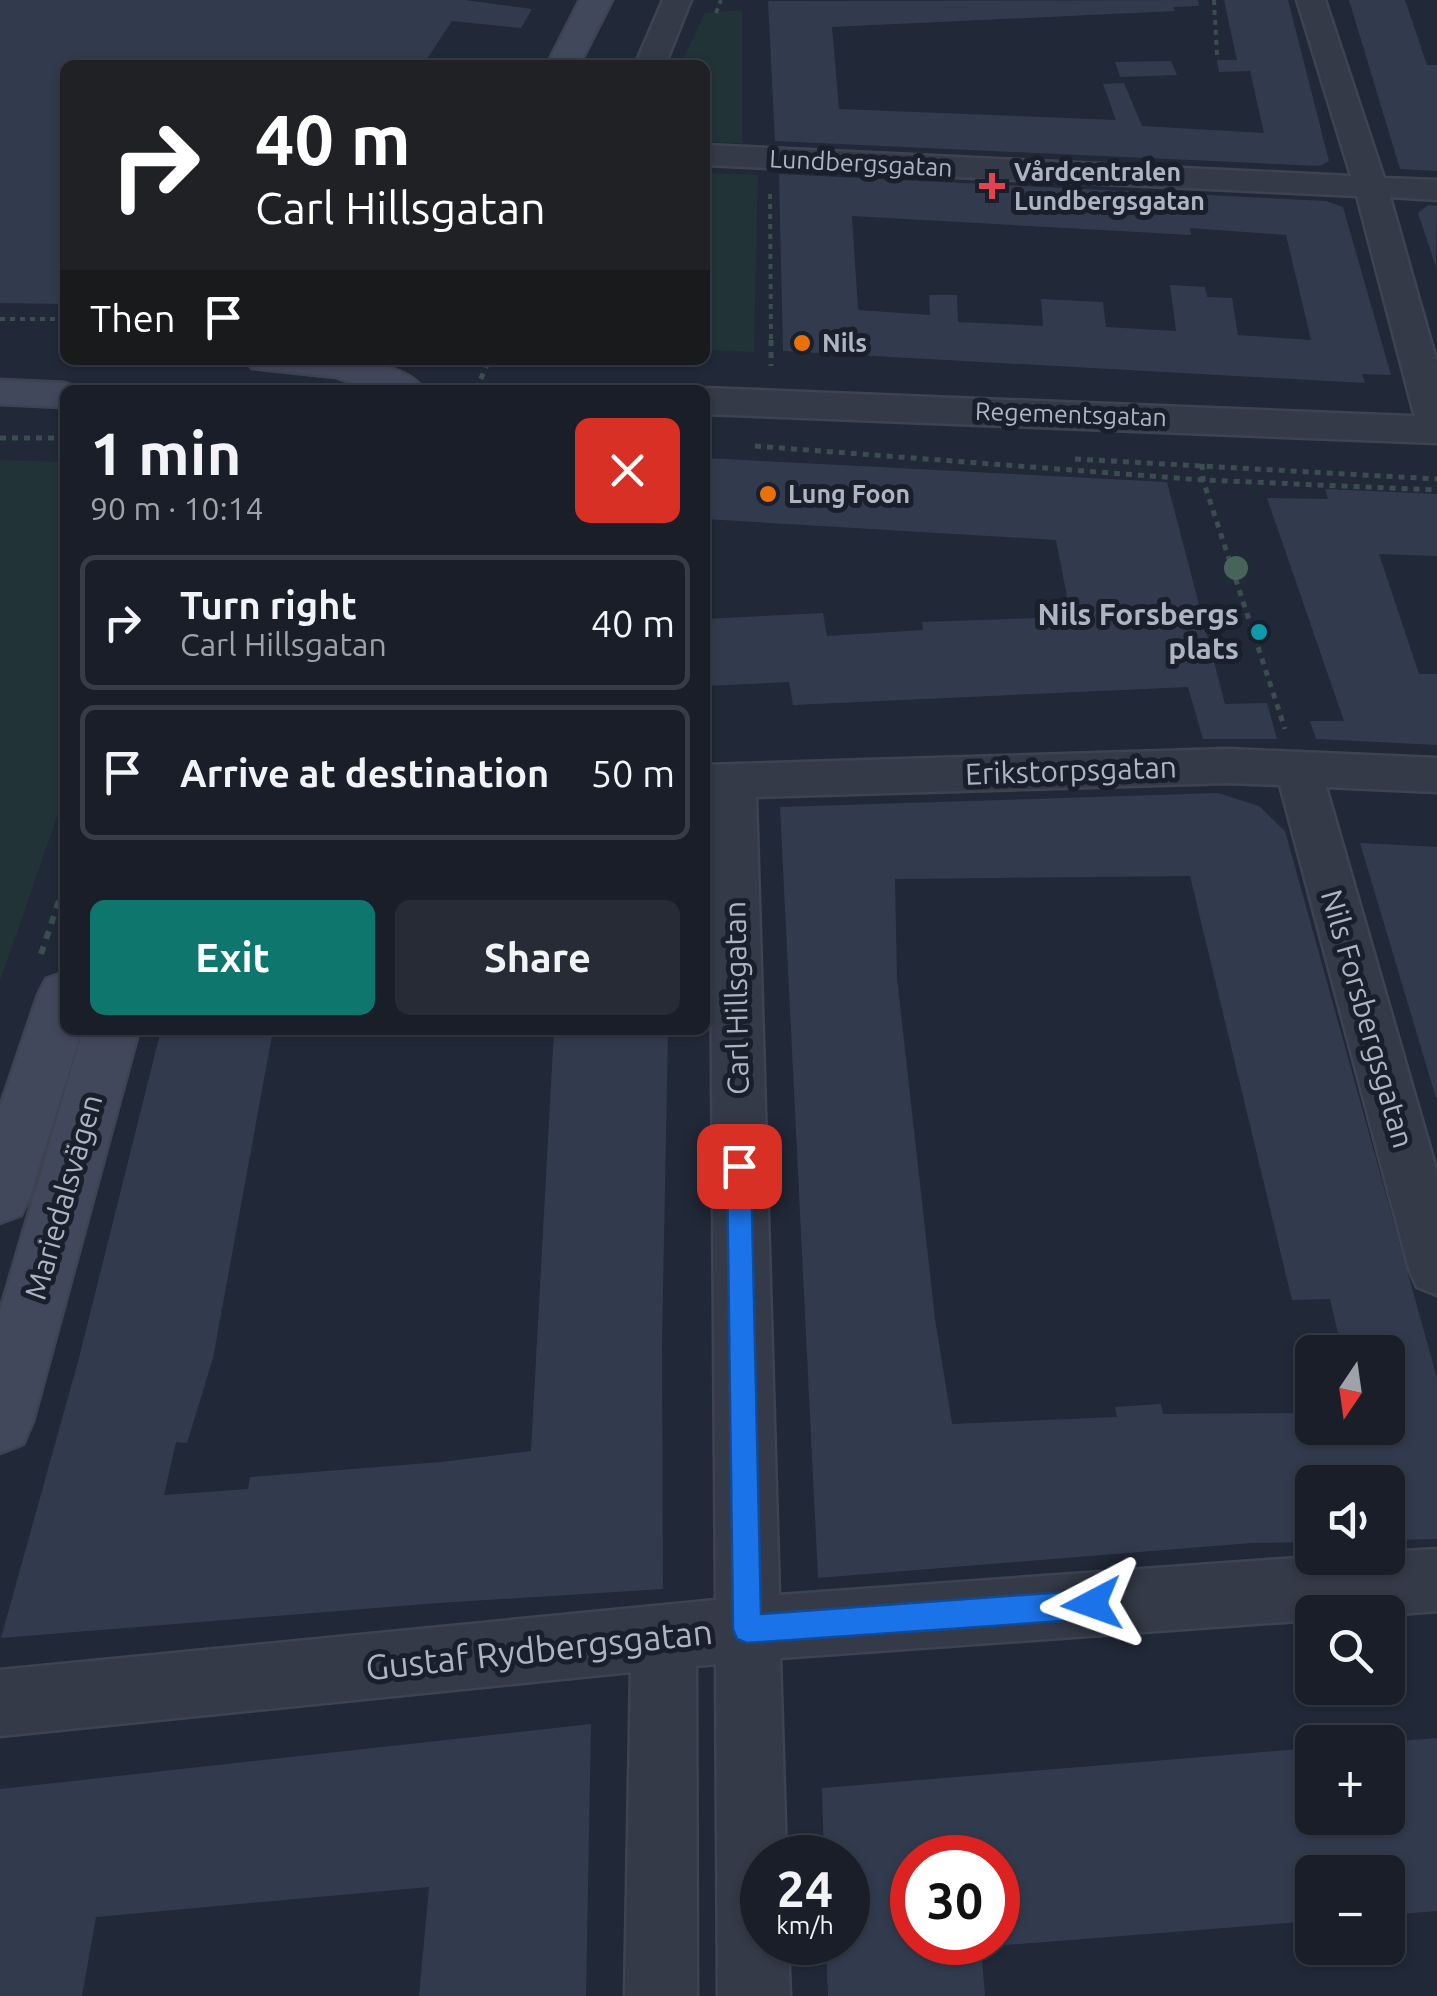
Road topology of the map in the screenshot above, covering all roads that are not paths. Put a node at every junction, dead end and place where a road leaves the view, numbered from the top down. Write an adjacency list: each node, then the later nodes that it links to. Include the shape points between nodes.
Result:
1 (596, 0): 4 (main road)
2 (677, 0): 5 (street)
3 (1312, 0): 7 (street)
4 (566, 60)
5 (652, 60)
6 (710, 155): 7 (street, Lundbergsgatan)
7 (1372, 186): 8 (street, Lundbergsgatan); 17 (street)
8 (1437, 190)
9 (0, 356): 10 (main road)
10 (49, 357)
11 (296, 365): 12 (main road)
12 (338, 372): 13 (main road)
13 (386, 385)
14 (0, 392): 15 (main road)
15 (60, 394)
16 (710, 401): 17 (street, Regementsgatan)
17 (1437, 430)
18 (1298, 768): 19 (street, Erikstorpsgatan); 20 (street, Erikstorpsgatan); 24 (street, Nils Forsbergsgatan)
19 (1437, 775)
20 (719, 781): 27 (street, Carl Hillsgatan)
21 (60, 1010): 23 (main road, Mariedalsvägen)
22 (110, 1035): 25 (main road, Mariedalsvägen)
23 (0, 1196)
24 (1437, 1270)
25 (0, 1421)
26 (1437, 1580): 27 (street, Gustaf Rydbergsgatan)
27 (747, 1629): 28 (street, Gustaf Rydbergsgatan); 31 (street, Carl Hillsgatan)
28 (664, 1637): 29 (street, Gustaf Rydbergsgatan); 30 (street)
29 (0, 1703)
30 (661, 1996)
31 (754, 1996)

